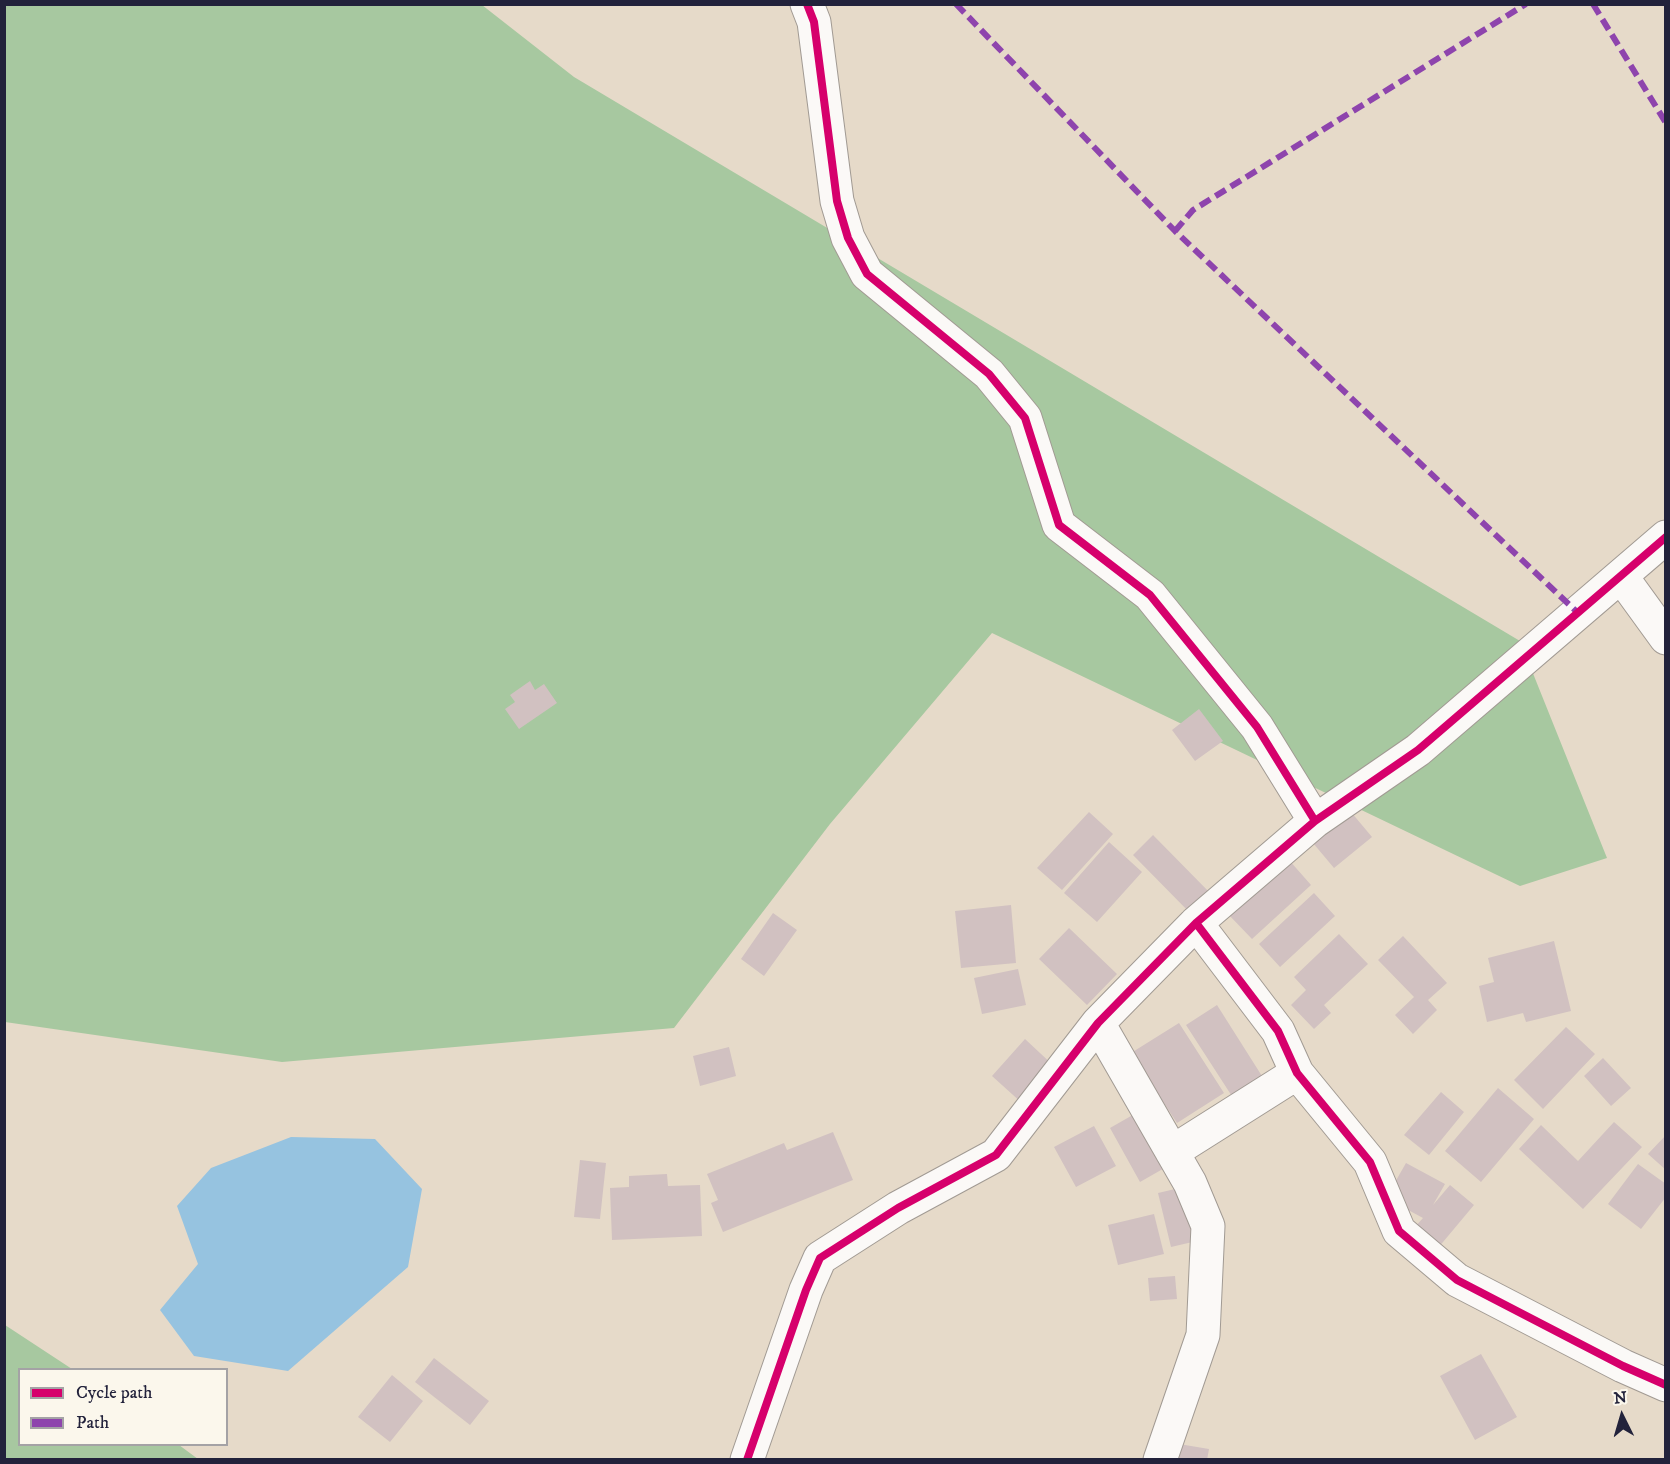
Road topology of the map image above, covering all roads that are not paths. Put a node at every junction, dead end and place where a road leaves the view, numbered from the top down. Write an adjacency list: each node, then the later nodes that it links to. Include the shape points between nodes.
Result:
1 (807, 4): 5 (street, via 814,22 837,201 848,238 867,274 989,374 1024,418 1059,525 1150,595 1257,727)
2 (1665, 537): 3 (street)
3 (1621, 576): 4 (street); 5 (street, via 1418,750)
4 (1665, 638)
5 (1315, 821): 6 (street)
6 (1196, 923): 7 (street); 8 (street, via 1278,1031)
7 (1098, 1023): 9 (street); 11 (street, via 996,1155 898,1208 820,1258)
8 (1297, 1073): 9 (street); 10 (street, via 1370,1162 1399,1231 1407,1238 1457,1280)
9 (1172, 1152): 12 (street, via 1208,1226 1203,1335)
10 (1665, 1385)
11 (747, 1460)
12 (1160, 1460)

